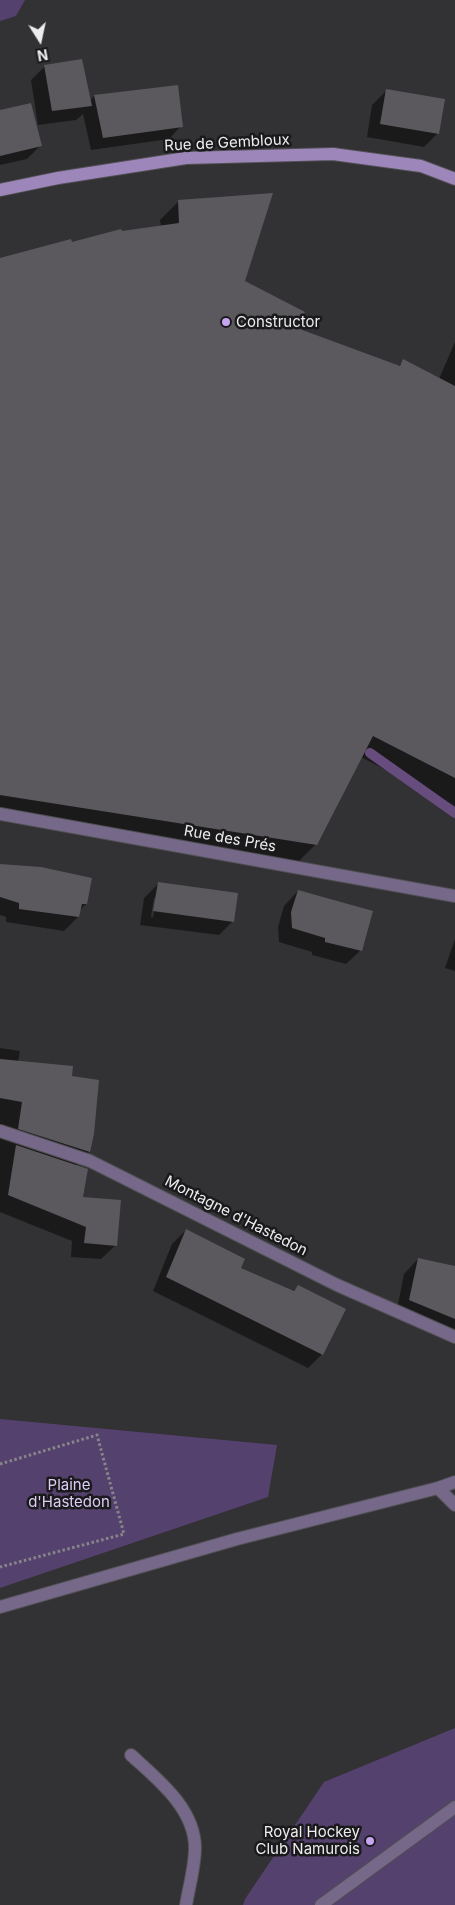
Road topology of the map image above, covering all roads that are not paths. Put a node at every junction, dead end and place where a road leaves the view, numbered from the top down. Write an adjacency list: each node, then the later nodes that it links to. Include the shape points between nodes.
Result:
1 (455, 179): 2 (main road, Rue de Gembloux, via 421,166 333,154 186,158)
2 (0, 190)
3 (0, 814): 4 (street, Rue des Prés)
4 (455, 896)
5 (0, 1131): 6 (street, Montagne d'Hastedon, via 90,1161 337,1285)
6 (455, 1337)
7 (455, 1482): 8 (street)
8 (438, 1488): 9 (street); 10 (street, via 237,1539)
9 (455, 1505)
10 (0, 1607)
11 (131, 1755): 13 (street, via 170,1791 190,1824 195,1847)
12 (455, 1807): 14 (street)
13 (186, 1905)
14 (321, 1905)

